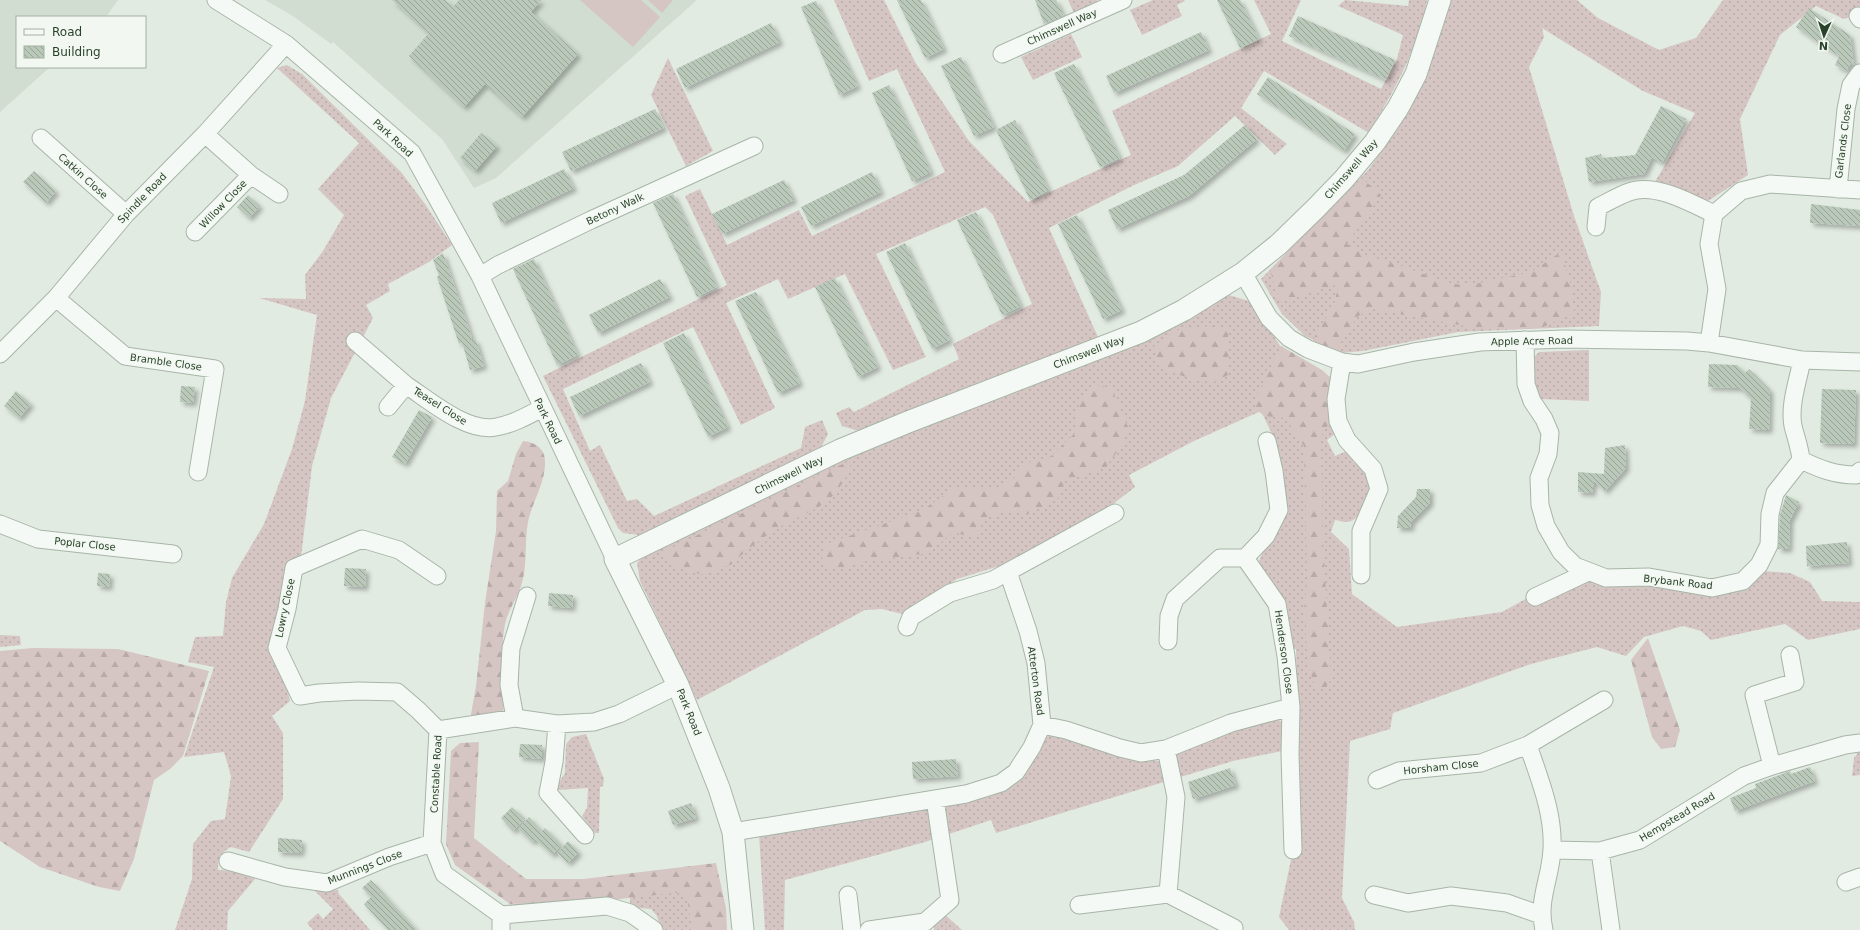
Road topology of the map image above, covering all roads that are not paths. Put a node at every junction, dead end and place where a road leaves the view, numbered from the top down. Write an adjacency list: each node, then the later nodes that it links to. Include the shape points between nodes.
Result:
1 (216, 0): 4 (street, Park Road)
2 (1123, 0): 5 (street, Chimswell Way)
3 (1440, 0): 18 (street, Chimswell Way, via 1416,74 1398,108 1375,142 1316,208 1279,244)
4 (286, 44): 7 (street, Spindle Road); 19 (street, Park Road, via 412,153)
5 (1002, 54)
6 (1860, 73): 11 (street, Garlands Close, via 1851,85 1846,109)
7 (205, 134): 10 (street, Willow Close); 14 (street, Spindle Road)
8 (41, 138): 14 (street, Catkin Close)
9 (754, 146): 19 (street, Betony Walk, via 591,220)
10 (251, 175): 13 (street, Willow Close); 17 (street, Willow Close)
11 (1838, 189): 12 (street); 15 (street, via 1770,184 1741,191)
12 (1860, 190)
13 (279, 194)
14 (126, 214): 20 (street, Spindle Road)
15 (1714, 214): 16 (street, via 1672,194 1630,191 1598,207); 23 (street, via 1709,244 1717,289)
16 (1596, 227)
17 (195, 232)
18 (1243, 273): 26 (street, Apple Acre Road, via 1269,318 1289,338 1308,349); 39 (street, Chimswell Way, via 1184,310 1141,332 840,450)
19 (480, 276): 30 (street, Park Road)
20 (56, 298): 24 (street, Spindle Road); 33 (street, Bramble Close, via 125,356 215,369)
21 (1526, 340): 23 (street, Apple Acre Road); 26 (street, Apple Acre Road, via 1480,342 1358,364); 41 (street, Brybank Road, via 1526,384 1532,402 1550,433 1548,454 1539,478 1540,505 1546,526 1560,552 1575,566)
22 (355, 341): 28 (street, Teasel Close)
23 (1709, 342): 25 (street, Apple Acre Road)
24 (0, 354)
25 (1802, 360): 27 (street, Apple Acre Road); 32 (street, via 1792,407 1793,426)
26 (1342, 362): 42 (street, via 1336,399 1338,421 1348,440 1373,469 1379,489 1361,531)
27 (1860, 362)
28 (406, 385): 29 (street, Teasel Close); 30 (street, Teasel Close, via 464,423 480,427 495,428)
29 (388, 407)
30 (542, 408): 39 (street, Park Road)
31 (1267, 441): 38 (street, via 1279,510 1266,536)
32 (1801, 460): 34 (street, via 1825,471); 41 (street, Brybank Road, via 1775,493 1770,514 1769,545 1759,565 1743,582 1712,588 1649,577 1606,578)
33 (198, 472)
34 (1859, 477)
35 (1115, 513): 40 (street)
36 (0, 524): 37 (street, Poplar Close, via 38,539)
37 (173, 554)
38 (1245, 558): 47 (street, via 1220,558 1175,599 1169,616); 51 (street, Henderson Close, via 1277,604)
39 (615, 559): 49 (street, Park Road)
40 (1008, 572): 46 (street, via 993,580 950,593 911,617); 54 (street, Atterton Road, via 1036,663)
41 (1588, 572): 45 (street)
42 (1361, 575)
43 (437, 576): 55 (street, Lowry Close, via 399,550 362,539 294,568 287,610 276,648 300,696 358,691 397,692)
44 (526, 596): 52 (street, via 511,648 509,685)
45 (1535, 597)
46 (907, 626)
47 (1168, 641)
48 (1790, 655): 59 (street, via 1796,682 1754,695)
49 (678, 685): 53 (street, Constable Road, via 619,714 594,722); 62 (street, Park Road, via 719,788)
50 (1604, 700): 57 (street, Horsham Close)
51 (1291, 708): 58 (street, Henderson Close, via 1231,723); 65 (street, Henderson Close)
52 (515, 718): 53 (street, Constable Road); 55 (street, Constable Road)
53 (556, 724): 63 (street, via 554,762 548,793)
54 (1042, 725): 58 (street, Henderson Close, via 1141,753); 61 (street, Atterton Road, via 1016,772 1001,783 966,794)
55 (438, 730): 64 (street, Constable Road)
56 (1860, 743): 59 (street, Hempstead Road)
57 (1528, 745): 60 (street, Horsham Close, via 1481,763 1399,770); 66 (street, via 1543,788 1551,823)
58 (1166, 749): 69 (street, via 1176,797)
59 (1772, 766): 67 (street, Hempstead Road, via 1744,776 1647,837)
60 (1377, 780)
61 (935, 799): 62 (street, Atterton Road); 79 (street, via 950,900 925,922)
62 (733, 832): 77 (street, Park Road)
63 (585, 835)
64 (432, 843): 68 (street, Munnings Close, via 327,883 285,878); 73 (street, Constable Road, via 444,874)
65 (1293, 850)
66 (1552, 850): 67 (street, Hempstead Road); 74 (street)
67 (1600, 851): 80 (street)
68 (228, 861)
69 (1168, 894): 72 (street); 75 (street)
70 (848, 895): 78 (street)
71 (1374, 895): 74 (street, via 1408,903 1451,896 1507,903)
72 (1079, 905)
73 (501, 922): 76 (street, via 607,906 630,913)
74 (1542, 923)
75 (1234, 928)
76 (654, 930)
77 (743, 930)
78 (852, 930)
79 (869, 930)
80 (1611, 930)

